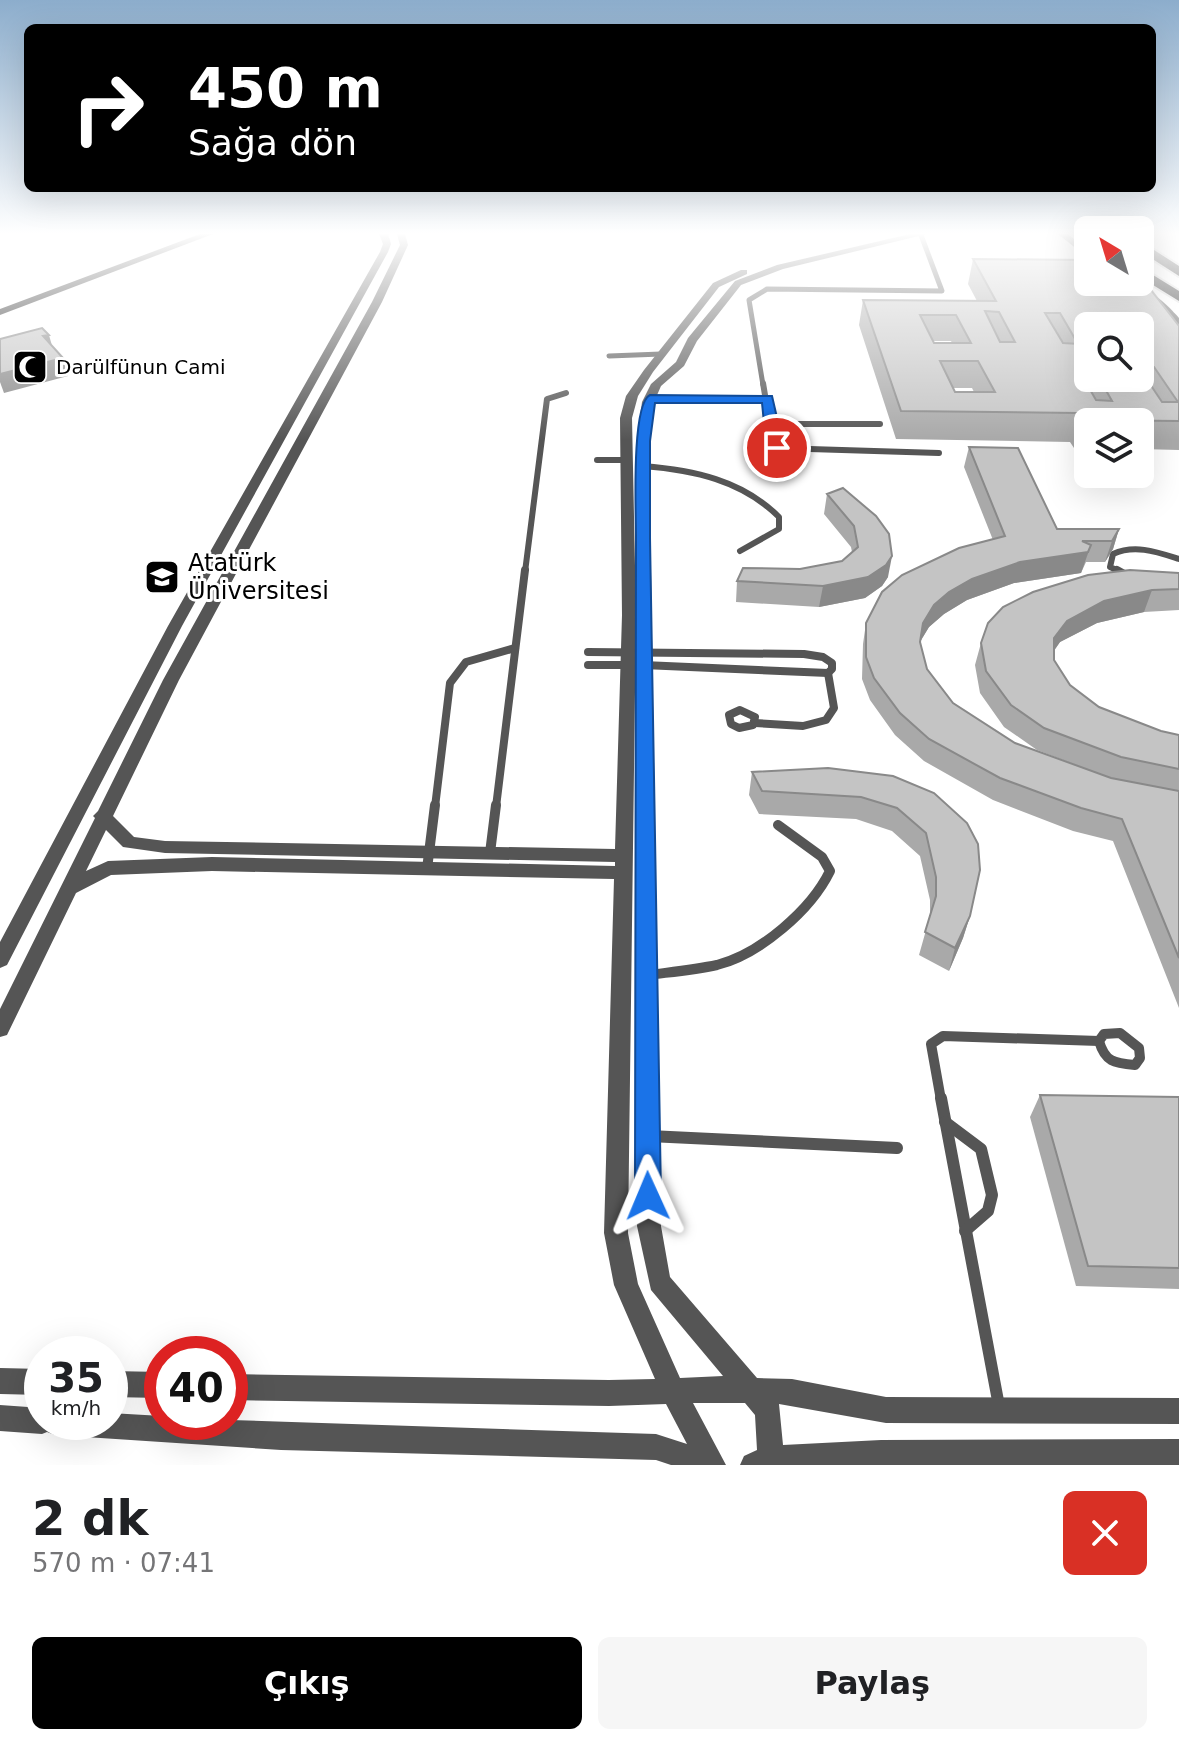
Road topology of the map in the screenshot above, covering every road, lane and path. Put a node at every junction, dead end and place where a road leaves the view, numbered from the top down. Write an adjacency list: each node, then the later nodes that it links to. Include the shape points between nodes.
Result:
1 (26, 302): 8 (main road)
2 (356, 302): 37 (street, via 175,626)
3 (377, 302): 31 (street)
4 (701, 302): 11 (street)
5 (722, 302): 12 (street)
6 (749, 302): 15 (lane)
7 (1156, 302): 9 (street)
8 (0, 312)
9 (1179, 324)
10 (609, 356): 11 (lane)
11 (651, 358): 12 (street); 20 (street, via 626,418)
12 (679, 363): 14 (street, via 656,384)
13 (566, 393): 25 (lane, via 547,399)
14 (650, 399): 15 (lane); 21 (street)
15 (768, 399): 16 (lane)
16 (771, 424): 17 (lane); 18 (lane, via 777,448 792,451)
17 (880, 424)
18 (939, 453)
19 (597, 460): 20 (lane)
20 (626, 460): 27 (street)
21 (643, 466): 22 (lane, via 704,475 772,508 779,529); 27 (street)
22 (740, 551)
23 (1179, 559): 24 (lane, via 1136,549 1113,554 1110,567 1115,572)
24 (1139, 575)
25 (515, 648): 33 (lane); 34 (lane, via 466,662 450,683)
26 (588, 652): 27 (lane)
27 (636, 658): 28 (lane); 29 (lane); 29 (lane, via 804,654 832,663); 35 (street); 38 (street)
28 (588, 665)
29 (828, 673): 30 (lane, via 834,708 826,720 803,726)
30 (755, 723)
31 (102, 816): 34 (street, via 129,843); 36 (street)
32 (778, 825): 38 (lane, via 822,857 830,871 818,896 792,922 720,964)
33 (490, 853): 34 (street); 35 (street)
34 (427, 860): 35 (street); 36 (street, via 108,868)
35 (623, 864): 48 (street, via 616,1233 626,1285)
36 (67, 889): 39 (street)
37 (0, 960)
38 (647, 975): 42 (street)
39 (0, 1029)
40 (1099, 1041): 41 (lane, via 938,1037 930,1049)
41 (944, 1122): 44 (lane); 44 (lane, via 981,1149 992,1195 988,1211)
42 (648, 1136): 43 (lane); 49 (street, via 649,1226 659,1282)
43 (897, 1148)
44 (965, 1231): 50 (lane)
45 (0, 1381): 46 (street)
46 (24, 1382)
47 (248, 1387): 48 (street)
48 (673, 1391): 49 (street); 57 (street)
49 (754, 1391): 50 (street, via 792,1392 886,1410); 56 (street, via 768,1410)
50 (1000, 1410): 51 (street)
51 (1179, 1411)
52 (0, 1418): 53 (street)
53 (24, 1420)
54 (128, 1427): 57 (street, via 281,1437 656,1447)
55 (1179, 1452): 56 (street, via 881,1453)
56 (762, 1462)
57 (713, 1465)

